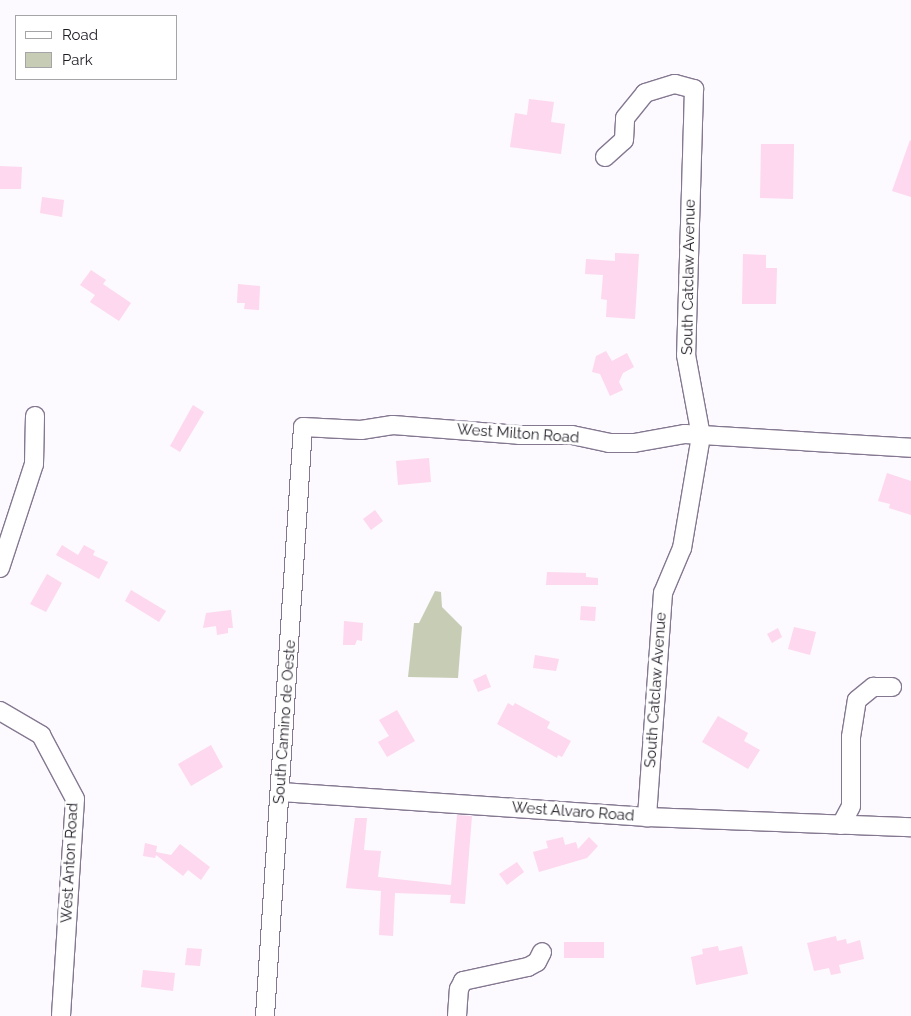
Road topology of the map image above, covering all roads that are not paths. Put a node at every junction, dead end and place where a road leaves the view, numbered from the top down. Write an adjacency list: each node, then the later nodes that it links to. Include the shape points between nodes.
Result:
1 (605, 157): 4 (street, South Catclaw Avenue, via 624,140 626,118 645,93 675,84 694,89 686,355)
2 (35, 416): 6 (street, via 34,464)
3 (303, 427): 4 (street, West Milton Road, via 361,430 393,425 519,435 572,435 609,443 634,443 667,434); 9 (street, South Camino de Oeste)
4 (701, 436): 5 (street, West Milton Road); 10 (street, South Catclaw Avenue, via 682,548 664,593)
5 (911, 448)
6 (0, 568)
7 (892, 687): 11 (street, via 873,687 857,700 852,737 851,806)
8 (0, 711): 14 (street, West Anton Road, via 42,735 75,799)
9 (281, 792): 10 (street, West Alvaro Road); 15 (street, South Camino de Oeste)
10 (647, 817): 11 (street, West Alvaro Road)
11 (841, 825): 12 (street, West Alvaro Road)
12 (911, 826)
13 (542, 952): 16 (street, via 528,967 463,981)
14 (61, 1016)
15 (265, 1016)
16 (458, 1016)

